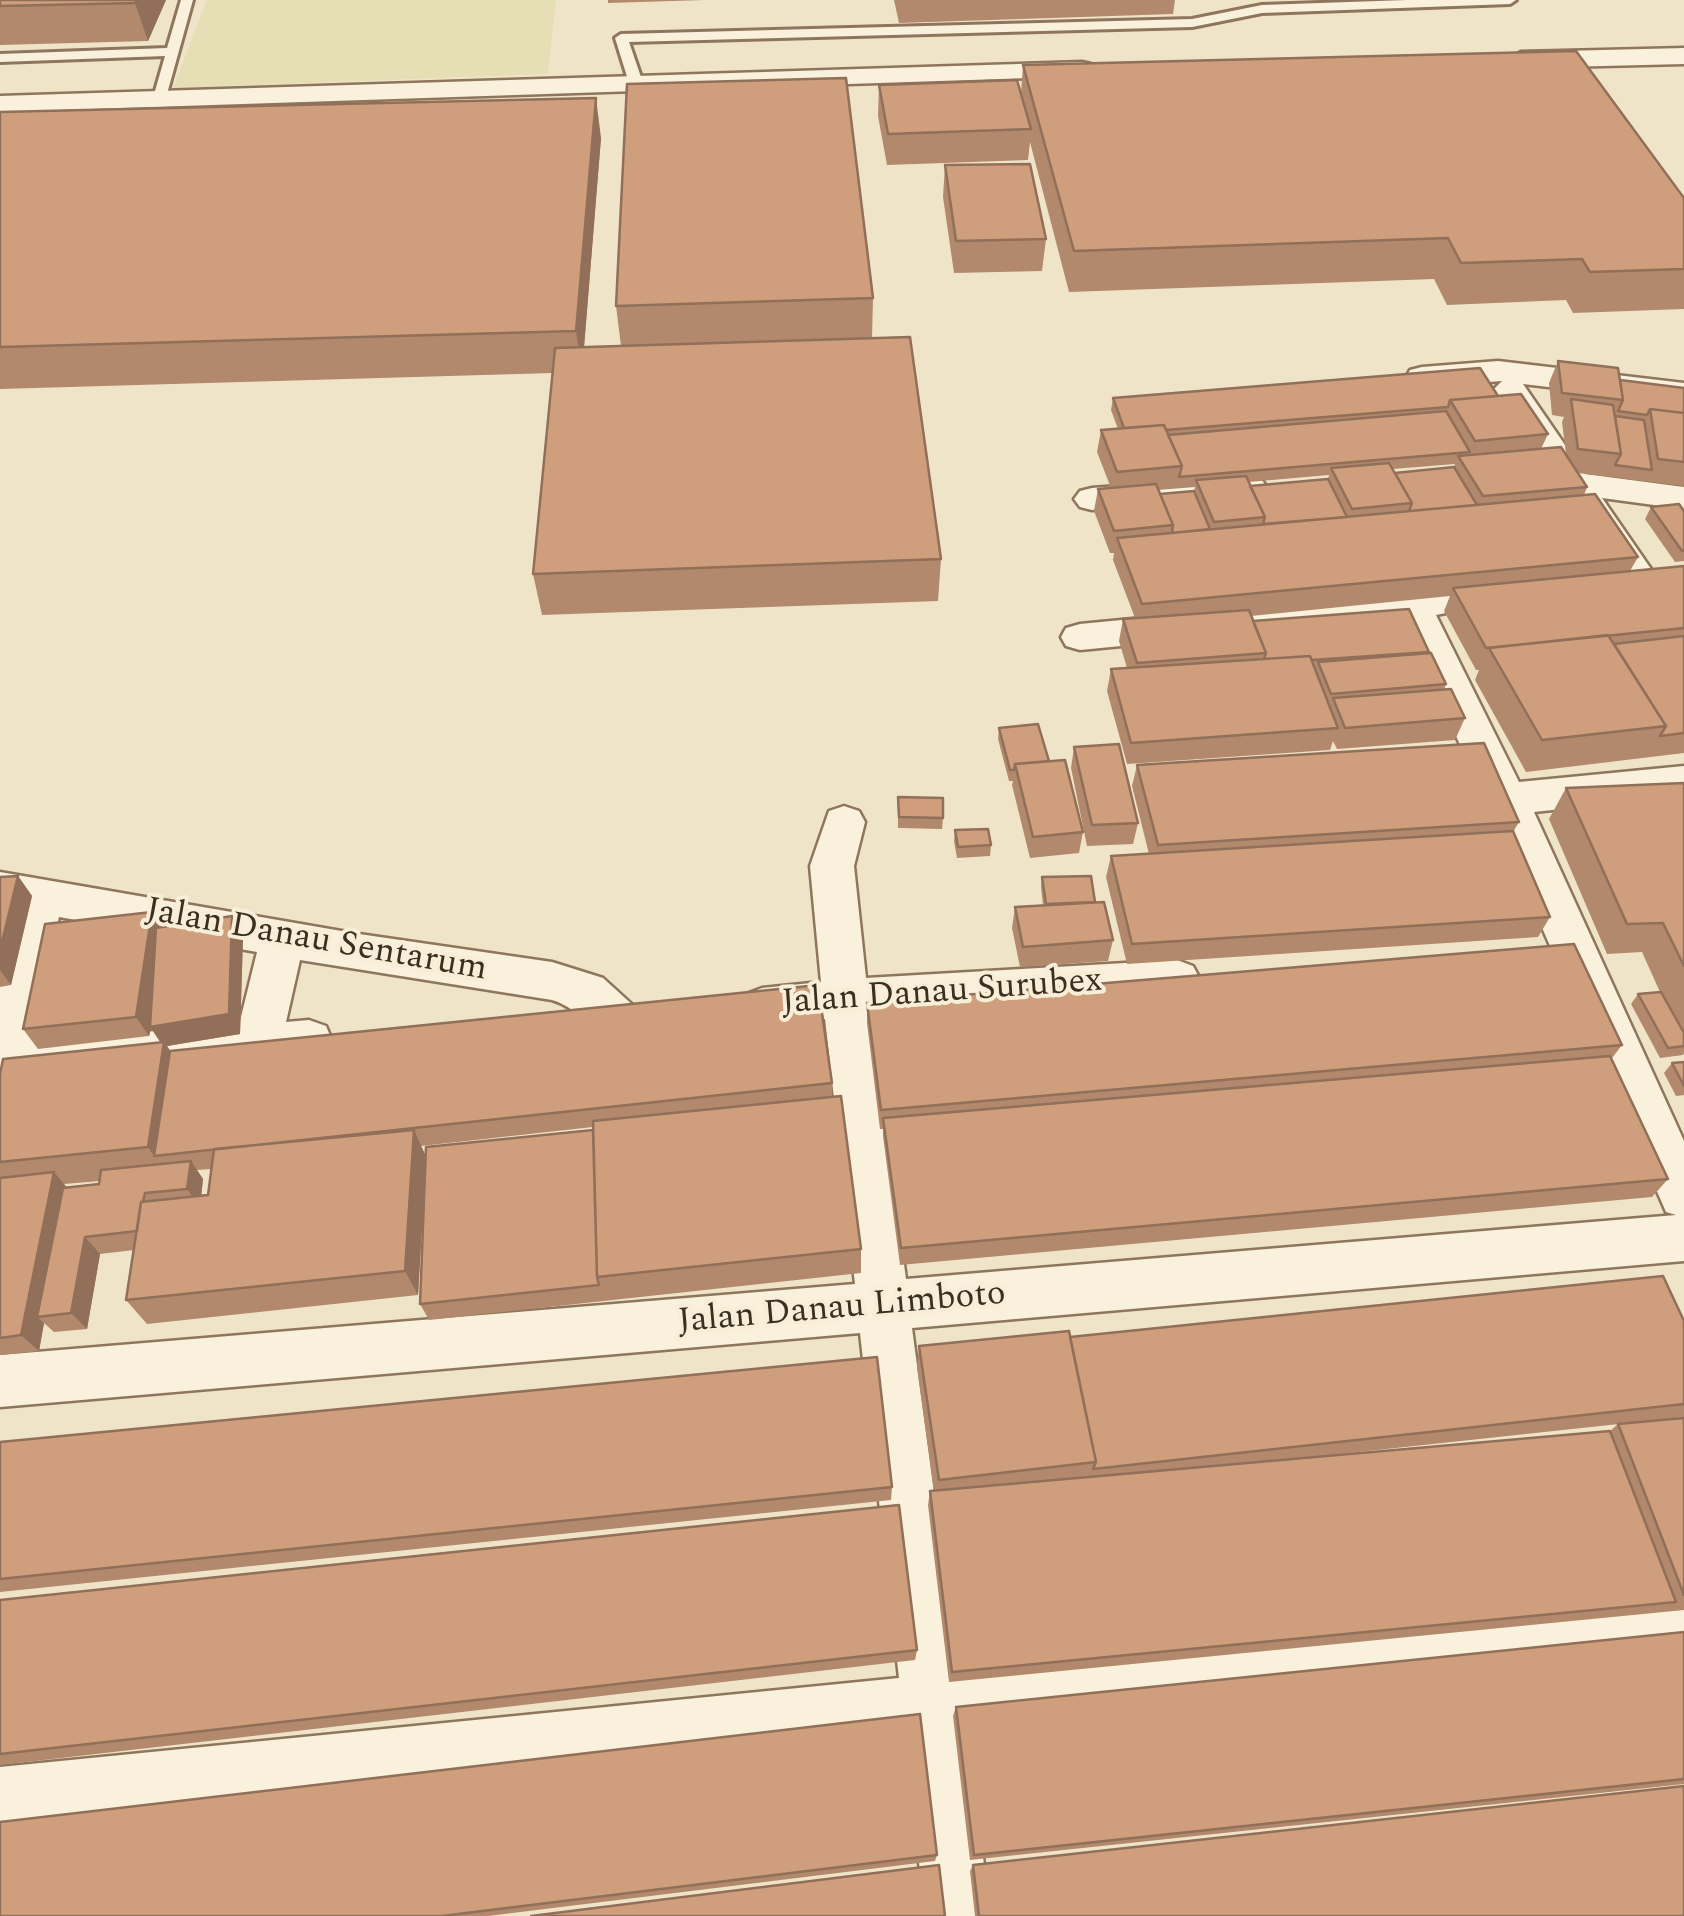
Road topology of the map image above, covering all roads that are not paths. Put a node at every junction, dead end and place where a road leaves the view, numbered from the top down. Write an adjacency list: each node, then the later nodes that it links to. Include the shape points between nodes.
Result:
1 (187, 0): 3 (lane)
2 (1510, 0): 8 (lane, via 1262,9 1192,22 621,38)
3 (173, 52): 5 (lane); 9 (lane)
4 (1684, 56): 6 (street)
5 (0, 58)
6 (1486, 60)
7 (1111, 69): 8 (street)
8 (636, 84): 9 (street)
9 (160, 98): 10 (street)
10 (0, 104)
11 (1498, 371): 12 (street); 13 (street); 15 (street)
12 (1400, 379)
13 (1684, 392)
14 (1520, 464): 15 (street)
15 (1566, 472): 17 (street); 19 (street, via 1655,581)
16 (1286, 484): 18 (street)
17 (1684, 498)
18 (1092, 499)
19 (1603, 586)
20 (1470, 600): 21 (street)
21 (1412, 605): 22 (street); 24 (street, via 1466,758)
22 (1080, 637)
23 (1684, 780): 24 (street)
24 (1507, 799): 35 (street, via 1558,958)
25 (844, 822): 29 (street, via 832,866)
26 (21, 892): 27 (street, Jalan Danau Sentarum); 34 (street)
27 (282, 939): 31 (street, Jalan Danau Sentarum, via 552,981 587,991 639,1020); 33 (street)
28 (1225, 976): 29 (street, Jalan Danau Surubex)
29 (847, 998): 30 (street, Jalan Danau Surubex); 38 (street)
30 (714, 1012)
31 (544, 1026)
32 (353, 1037): 33 (street)
33 (258, 1042): 34 (street)
34 (1, 1068)
35 (1672, 1145): 36 (street)
36 (1684, 1196)
37 (1684, 1238): 38 (street, Jalan Danau Limboto)
38 (884, 1306): 39 (street, Jalan Danau Limboto); 41 (street)
39 (0, 1381)
40 (1684, 1630): 41 (street)
41 (931, 1703): 42 (street); 43 (street)
42 (0, 1798)
43 (958, 1916)

